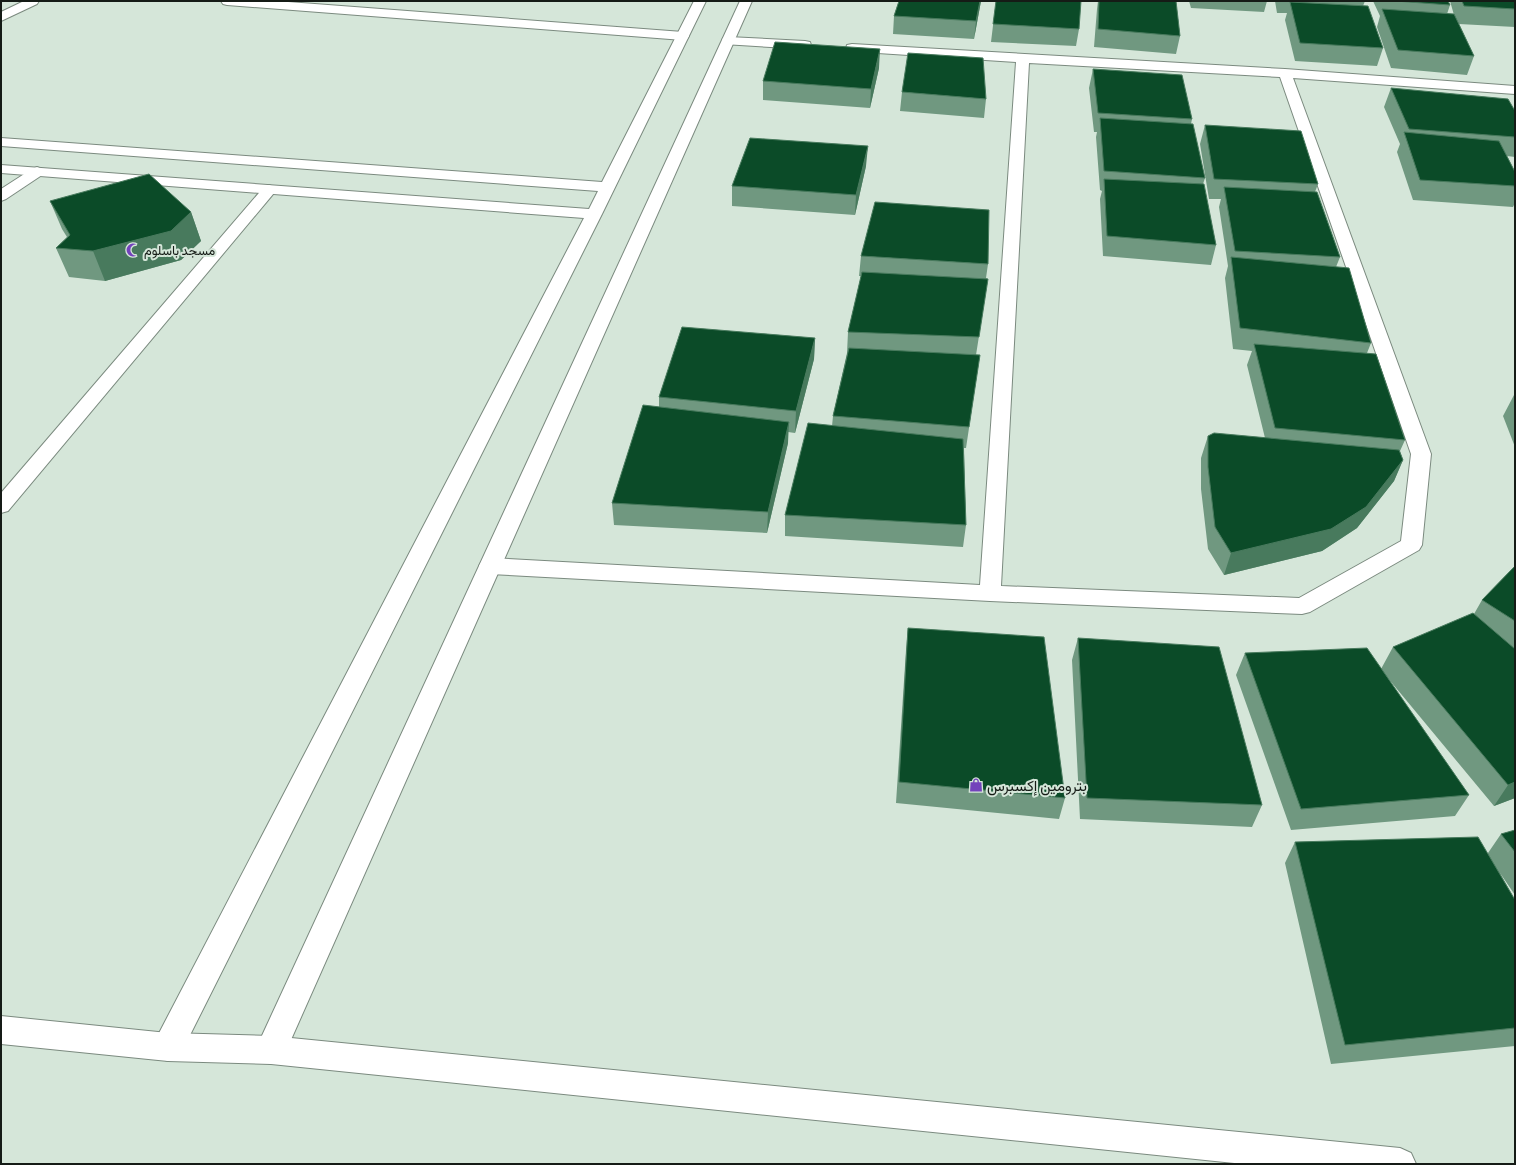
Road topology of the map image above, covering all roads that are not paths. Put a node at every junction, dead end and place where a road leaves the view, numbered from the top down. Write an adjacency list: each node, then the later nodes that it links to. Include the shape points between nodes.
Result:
1 (33, 1): 5 (street)
2 (227, 1): 6 (street)
3 (700, 1): 6 (street)
4 (746, 1): 7 (street)
5 (1, 17)
6 (683, 36): 16 (street)
7 (728, 40): 8 (street); 21 (street)
8 (816, 46)
9 (840, 48): 10 (street)
10 (1023, 59): 11 (street); 22 (street)
11 (1286, 72): 12 (street); 22 (street, via 1421,454 1411,545 1302,606)
12 (1515, 90)
13 (1, 142): 16 (street)
14 (1, 169): 15 (street)
15 (37, 172): 17 (street); 18 (street)
16 (607, 187): 19 (street)
17 (269, 190): 19 (street); 20 (street)
18 (1, 196)
19 (594, 214): 24 (street)
20 (1, 506)
21 (490, 566): 22 (street); 25 (street)
22 (990, 593)
23 (1, 1030): 24 (street)
24 (168, 1047): 25 (street)
25 (271, 1050): 26 (street)
26 (1400, 1164)

